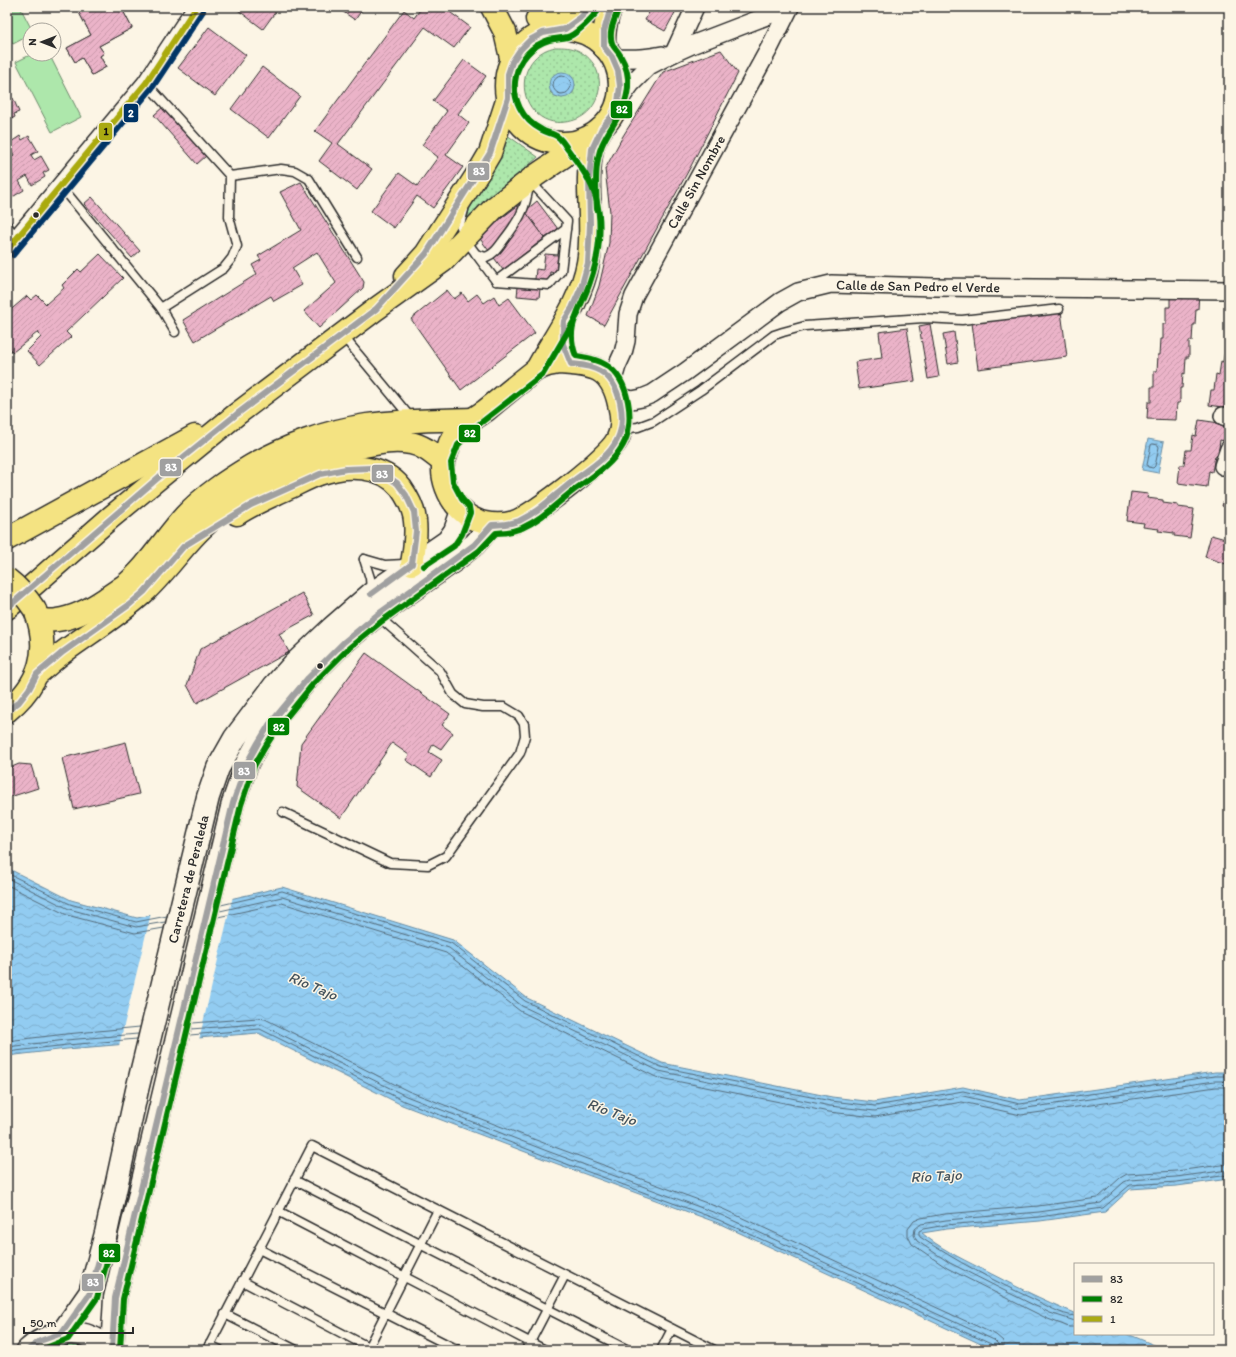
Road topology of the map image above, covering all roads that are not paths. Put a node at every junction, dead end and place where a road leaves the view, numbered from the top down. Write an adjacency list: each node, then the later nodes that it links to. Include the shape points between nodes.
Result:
1 (196, 7): 12 (street)
2 (492, 7): 11 (main road, via 505,32)
3 (589, 7): 7 (main road, via 566,18); 8 (main road, via 580,18)
4 (611, 7): 9 (main road, via 604,31)
5 (695, 7): 10 (street)
6 (790, 7): 10 (street); 36 (street, Calle Sin Nombre, via 634,296 628,314 626,341 617,366)
7 (530, 13): 8 (main road)
8 (561, 30): 9 (main road, via 586,34); 11 (main road, via 543,33 530,40)
9 (608, 52): 10 (street, via 620,58 646,58); 14 (main road, via 618,71)
10 (674, 53): 14 (street, via 649,66)
11 (512, 62): 13 (main road, via 508,74)
12 (146, 83): 18 (lane); 20 (street)
13 (508, 98): 16 (main road, via 519,122 528,131); 17 (main road, via 490,153)
14 (618, 102): 15 (main road, via 612,116)
15 (602, 128): 16 (main road, via 592,136 566,143); 21 (main road, via 592,149)
16 (558, 150): 19 (main road); 21 (main road, via 575,171)
17 (480, 170): 24 (lane, via 460,224); 29 (main road, via 426,254)
18 (230, 176): 25 (lane, via 281,169 295,171 309,179); 28 (lane, via 229,217 237,246 232,258 224,268)
19 (530, 180): 22 (lane, via 567,221); 24 (main road, via 494,208); 24 (lane, via 528,196 518,221 493,254 486,257)
20 (61, 186): 23 (street); 28 (lane)
21 (589, 205): 31 (main road, via 588,263 572,308)
22 (566, 229): 26 (lane); 26 (lane, via 561,272 549,285)
23 (10, 238)
24 (470, 246): 26 (lane); 29 (main road, via 443,261)
25 (357, 256)
26 (496, 281)
27 (1229, 290): 36 (street, Calle de San Pedro el Verde, via 830,284 798,292 780,302 652,394 632,400)
28 (161, 308): 32 (lane)
29 (376, 309): 33 (main road)
30 (1059, 309): 40 (lane, via 962,320 924,318 805,326 783,332 654,421 638,427)
31 (564, 321): 34 (main road, via 563,344); 35 (main road)
32 (175, 332)
33 (342, 336): 37 (main road); 39 (lane)
34 (571, 364): 35 (main road, via 548,365); 36 (main road, via 592,368 605,374)
35 (537, 369): 38 (main road)
36 (615, 390): 40 (main road, via 620,409)
37 (237, 414): 45 (main road); 53 (main road, via 110,518)
38 (473, 419): 39 (main road); 42 (main road, via 451,441)
39 (413, 421): 54 (main road, via 366,425 330,434 276,453 215,490 186,515 136,575 98,604 76,616 57,620)
40 (621, 429): 47 (main road, via 617,440 603,458 541,507 521,520)
41 (1229, 449): 43 (street)
42 (443, 462): 44 (main road, via 445,484); 49 (main road, via 419,445 409,442 385,442 341,451 291,469 256,486 228,506)
43 (1223, 466)
44 (462, 512): 47 (main road, via 472,519); 50 (main road, Carretera de Peraleda, via 448,541)
45 (41, 520): 46 (main road); 48 (main road)
46 (7, 525)
47 (492, 525): 55 (main road, Carretera de Peraleda, via 474,545)
48 (7, 540)
49 (184, 546): 50 (main road, via 251,505 320,474 370,468 385,474 397,484 411,505 416,531); 56 (main road, via 144,592)
50 (412, 564): 52 (main road, Carretera de Peraleda); 52 (lane, via 385,565 364,559 370,578)
51 (7, 579): 54 (main road, bridge, via 27,597)
52 (370, 594): 71 (main road, Carretera de Peraleda, via 275,685 235,738 218,768 208,796 90,1293)
53 (7, 608)
54 (37, 615): 56 (main road, via 42,638 42,657)
55 (377, 615): 58 (lane, via 440,672 453,694 465,704 504,707 519,716 524,724 525,736 520,753 446,856 428,865 390,863); 76 (main road, Carretera de Peraleda, via 344,642 308,678 269,725 247,763 233,803 115,1298)
56 (37, 674): 57 (main road, via 29,689)
57 (7, 711)
58 (283, 812)
59 (294, 1180): 60 (lane, via 312,1146); 61 (lane); 62 (lane)
60 (438, 1210): 62 (lane); 64 (lane)
61 (278, 1211): 63 (lane); 65 (lane)
62 (421, 1244): 65 (lane); 67 (lane)
63 (259, 1249): 66 (lane); 69 (lane)
64 (565, 1275): 67 (lane); 70 (lane)
65 (404, 1276): 69 (lane); 72 (lane)
66 (242, 1282): 68 (lane); 74 (lane)
67 (548, 1309): 72 (lane); 82 (lane)
68 (225, 1314): 73 (lane); 78 (lane)
69 (386, 1314): 74 (lane); 79 (lane)
70 (672, 1329): 83 (lane); 84 (lane)
71 (62, 1333): 75 (main road, via 47,1337); 76 (main road, via 80,1334 98,1340)
72 (530, 1342): 80 (lane); 81 (lane)
73 (208, 1347): 77 (lane)
74 (370, 1349)
75 (28, 1350)
76 (112, 1350)
77 (220, 1350)
78 (296, 1350)
79 (458, 1350)
80 (526, 1350)
81 (545, 1350)
82 (628, 1350)
83 (661, 1350)
84 (714, 1350)

